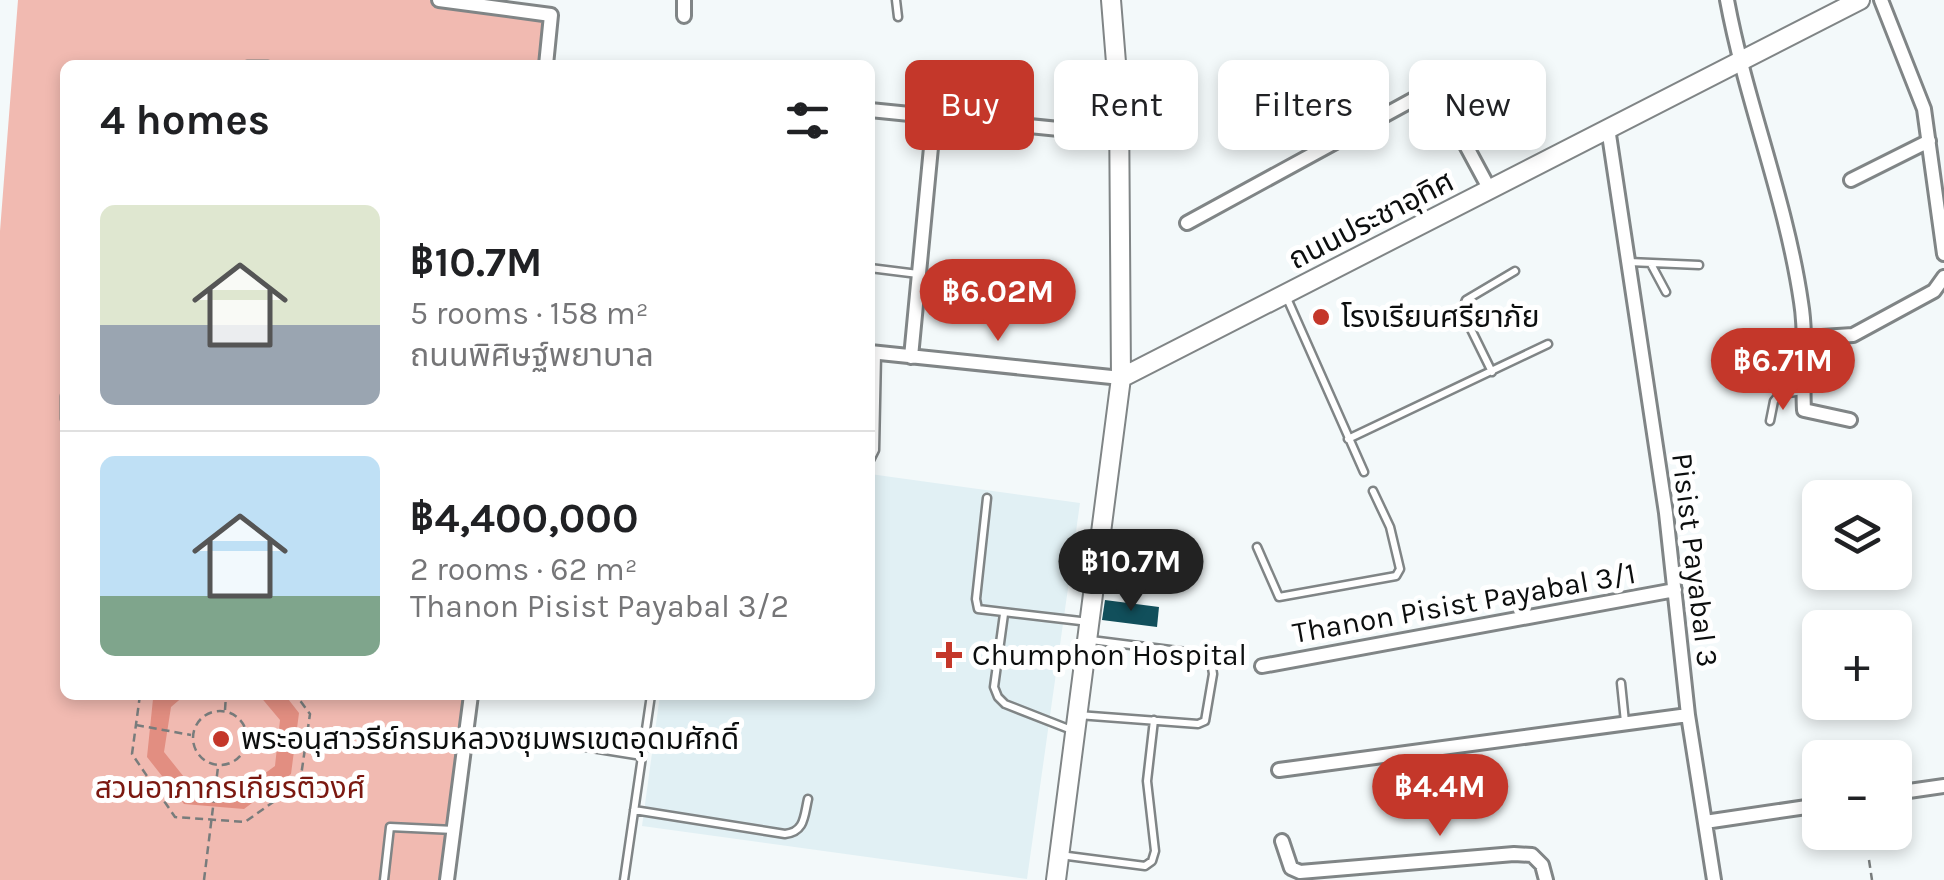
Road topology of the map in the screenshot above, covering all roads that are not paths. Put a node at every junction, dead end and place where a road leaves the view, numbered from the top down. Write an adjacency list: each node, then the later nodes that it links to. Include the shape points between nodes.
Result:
1 (439, 0): 10 (street, via 551,15)
2 (684, 0): 8 (street)
3 (896, 0): 9 (lane)
4 (1111, 0): 11 (street)
5 (1726, 0): 12 (street)
6 (1860, 0): 12 (street, ถนนประชาอุทิศ)
7 (1881, 0): 16 (street, via 1924,109)
8 (684, 16)
9 (898, 17)
10 (546, 60)
11 (1115, 60)
12 (1739, 63): 15 (street, ถนนประชาอุทิศ); 32 (street, via 1773,181)
13 (875, 110): 14 (street)
14 (905, 113)
15 (1608, 128): 20 (street, ถนนประชาอุทิศ); 23 (street, Pisist Payabal 3)
16 (1928, 140): 19 (street); 22 (street)
17 (931, 150): 28 (street)
18 (1119, 150): 37 (street)
19 (1851, 180)
20 (1490, 190): 21 (street, via 1440,99 1427,96); 31 (street, ถนนประชาอุทิศ)
21 (1186, 223)
22 (1944, 254)
23 (1627, 262): 24 (lane); 46 (street, Pisist Payabal 3)
24 (1650, 263): 25 (lane); 30 (lane)
25 (1699, 265)
26 (875, 269): 28 (lane)
27 (1514, 271): 36 (lane, via 1466,300 1462,311)
28 (919, 274): 35 (street)
29 (1944, 277): 32 (street, via 1934,291 1853,335)
30 (1666, 292)
31 (1285, 295): 37 (street, ถนนประชาอุทิศ); 41 (lane)
32 (1806, 338): 38 (street)
33 (1548, 344): 36 (lane)
34 (875, 353): 35 (street)
35 (911, 356): 37 (street)
36 (1492, 372): 41 (lane)
37 (1122, 378): 48 (street)
38 (1805, 390): 39 (street, via 1807,413); 40 (lane, via 1780,394)
39 (1850, 420)
40 (1770, 421)
41 (1348, 440): 42 (lane)
42 (1364, 472)
43 (1374, 490): 45 (lane, via 1390,526 1396,576 1279,597)
44 (988, 498): 47 (lane, via 976,599 978,608)
45 (1256, 547)
46 (1675, 590): 49 (street, Thanon Pisist Payabal 3/1); 53 (street, Pisist Payabal 3)
47 (1004, 614): 48 (lane); 55 (lane, via 998,697)
48 (1088, 631): 54 (lane, via 1211,661 1205,721); 55 (street)
49 (1262, 666)
50 (1621, 683): 56 (lane)
51 (470, 700): 66 (street)
52 (650, 700): 58 (lane)
53 (1688, 715): 56 (street); 65 (street, Pisist Payabal 3)
54 (1154, 720): 55 (lane); 68 (lane, via 1147,781 1152,861 1145,866)
55 (1076, 723): 68 (street)
56 (1625, 724): 59 (street)
57 (511, 735): 58 (lane)
58 (642, 756): 64 (lane)
59 (1279, 770)
60 (1944, 786): 61 (street)
61 (1912, 791)
62 (808, 799): 64 (lane, via 802,828 785,834)
63 (1802, 808): 65 (street)
64 (634, 810): 71 (lane)
65 (1704, 822): 74 (street, Pisist Payabal 3)
66 (454, 830): 69 (lane, via 390,827); 70 (street)
67 (1282, 841): 73 (street, via 1290,868 1300,872 1514,854 1532,855)
68 (1059, 855): 72 (street)
69 (384, 880)
70 (448, 880)
71 (624, 880)
72 (1056, 880)
73 (1546, 880)
74 (1714, 880)

